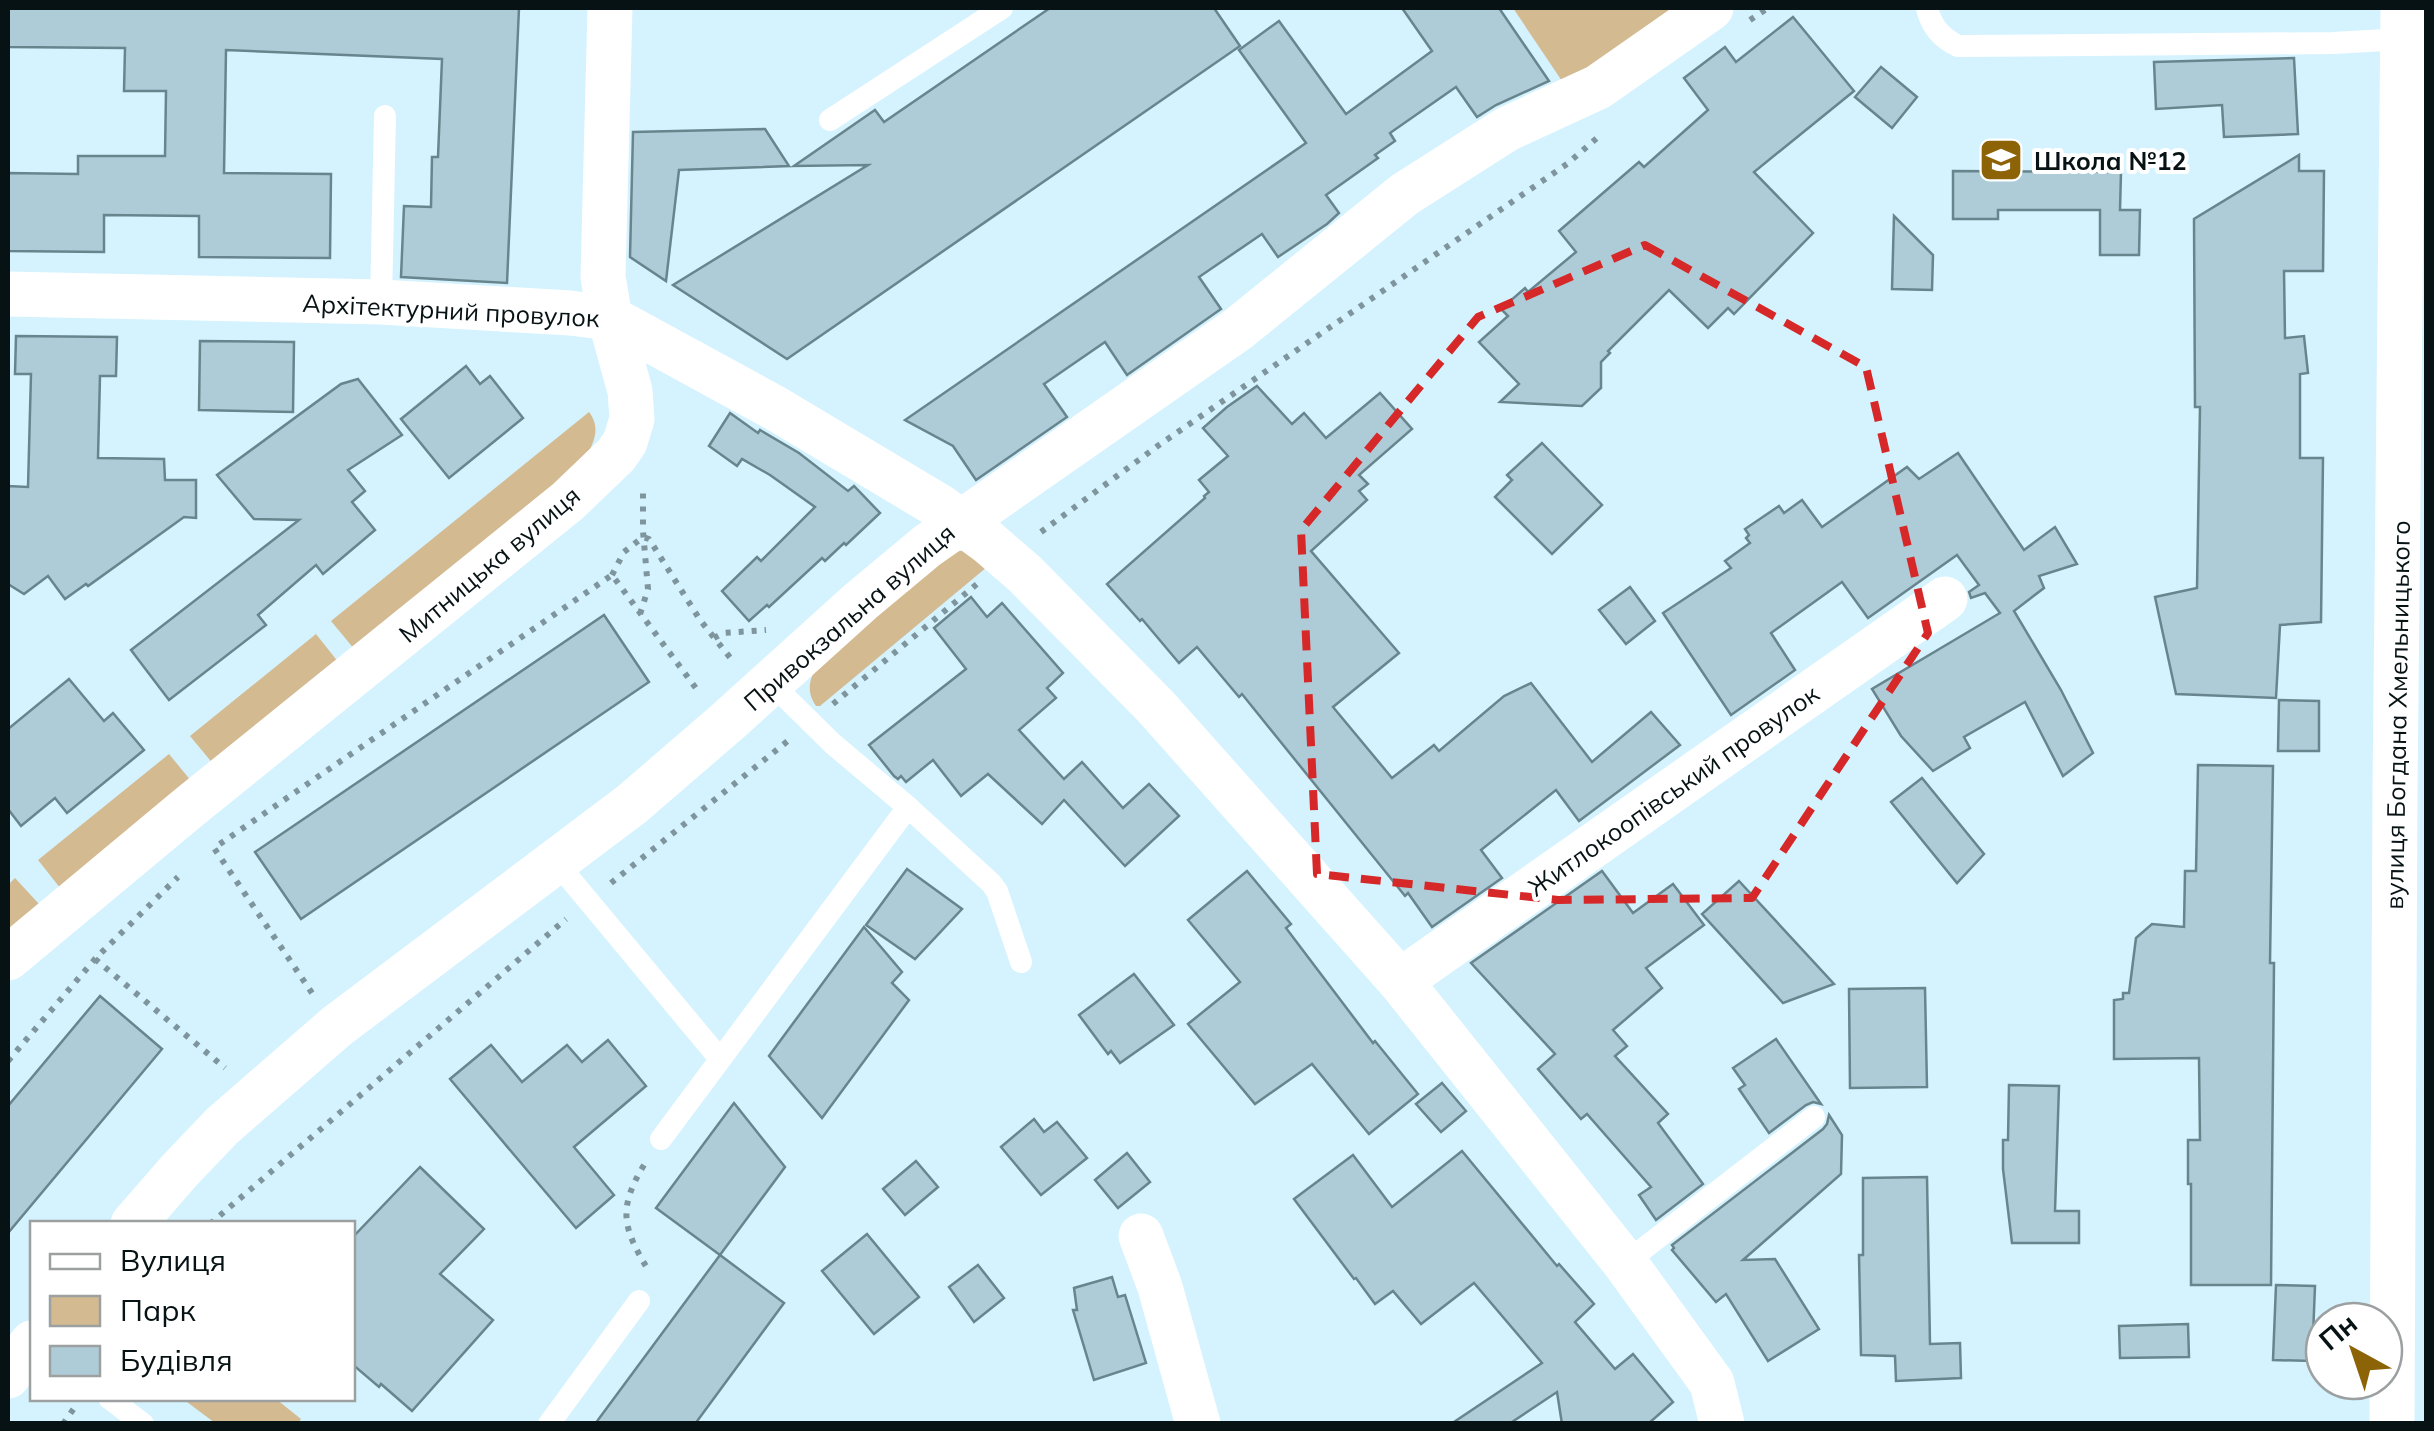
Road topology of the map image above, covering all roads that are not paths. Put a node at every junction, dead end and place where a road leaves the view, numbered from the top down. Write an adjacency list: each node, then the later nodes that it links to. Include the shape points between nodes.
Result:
1 (610, 8): 10 (street, via 602,262)
2 (1002, 8): 7 (lane)
3 (1927, 8): 5 (lane, via 1944,39 1958,46 2333,43)
4 (1725, 18): 12 (street, Привокзальна вулиця, via 1506,129 1404,194 1238,328)
5 (2403, 24): 11 (street, вулиця Богдана Хмельницького)
6 (385, 116): 9 (lane)
7 (830, 120)
8 (8, 294): 9 (street, Архітектурний провулок)
9 (382, 302): 10 (street, Архітектурний провулок)
10 (610, 318): 12 (street, Архітектурний провулок, via 824,436); 17 (street, Митницька вулиця, via 630,391 630,427 616,455)
11 (2414, 332): 23 (street, вулиця Богдана Хмельницького, via 2395,790)
12 (960, 522): 14 (street, Привокзальна вулиця); 19 (street, via 1008,559 1156,706)
13 (1945, 599): 19 (street, Житлокоопівський провулок)
14 (766, 687): 15 (lane); 16 (street, Привокзальна вулиця)
15 (908, 807): 18 (lane, via 990,883); 20 (lane)
16 (556, 862): 20 (lane); 24 (street, Привокзальна вулиця, via 257,1094)
17 (8, 958)
18 (1021, 962)
19 (1400, 981): 26 (street)
20 (720, 1059): 22 (lane)
21 (1814, 1118): 26 (lane)
22 (661, 1138)
23 (2410, 1148): 35 (street, вулиця Богдана Хмельницького)
24 (136, 1221)
25 (1141, 1236): 33 (street)
26 (1625, 1263): 34 (street, via 1712,1383)
27 (639, 1301): 32 (lane)
28 (30, 1346): 29 (street)
29 (8, 1376)
30 (113, 1401): 31 (lane)
31 (143, 1424)
32 (549, 1424)
33 (1198, 1424)
34 (1722, 1424)
35 (2392, 1424)

